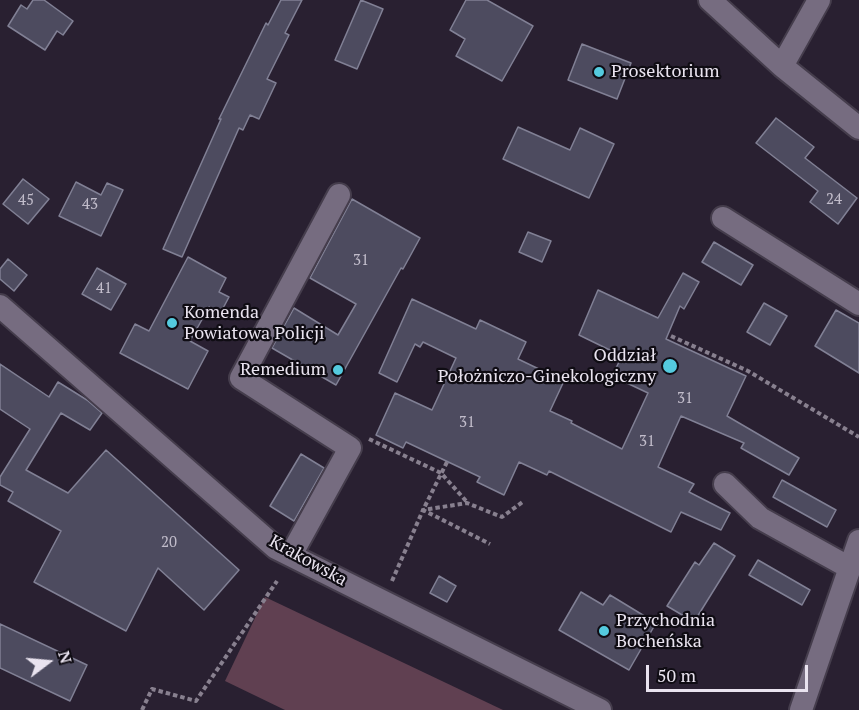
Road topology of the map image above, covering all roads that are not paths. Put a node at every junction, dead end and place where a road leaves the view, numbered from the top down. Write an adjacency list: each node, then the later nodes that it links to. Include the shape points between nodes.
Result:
1 (710, 0): 3 (street)
2 (819, 0): 3 (street)
3 (782, 66): 4 (street)
4 (859, 128)
5 (339, 195): 11 (street, via 242,378 350,448)
6 (723, 218): 7 (street)
7 (859, 304)
8 (0, 306): 11 (street, Krakowska, via 276,548)
9 (725, 484): 12 (street, via 760,518)
10 (859, 542): 12 (street)
11 (291, 555): 13 (street, Krakowska)
12 (850, 568): 14 (street)
13 (600, 710)
14 (801, 710)

